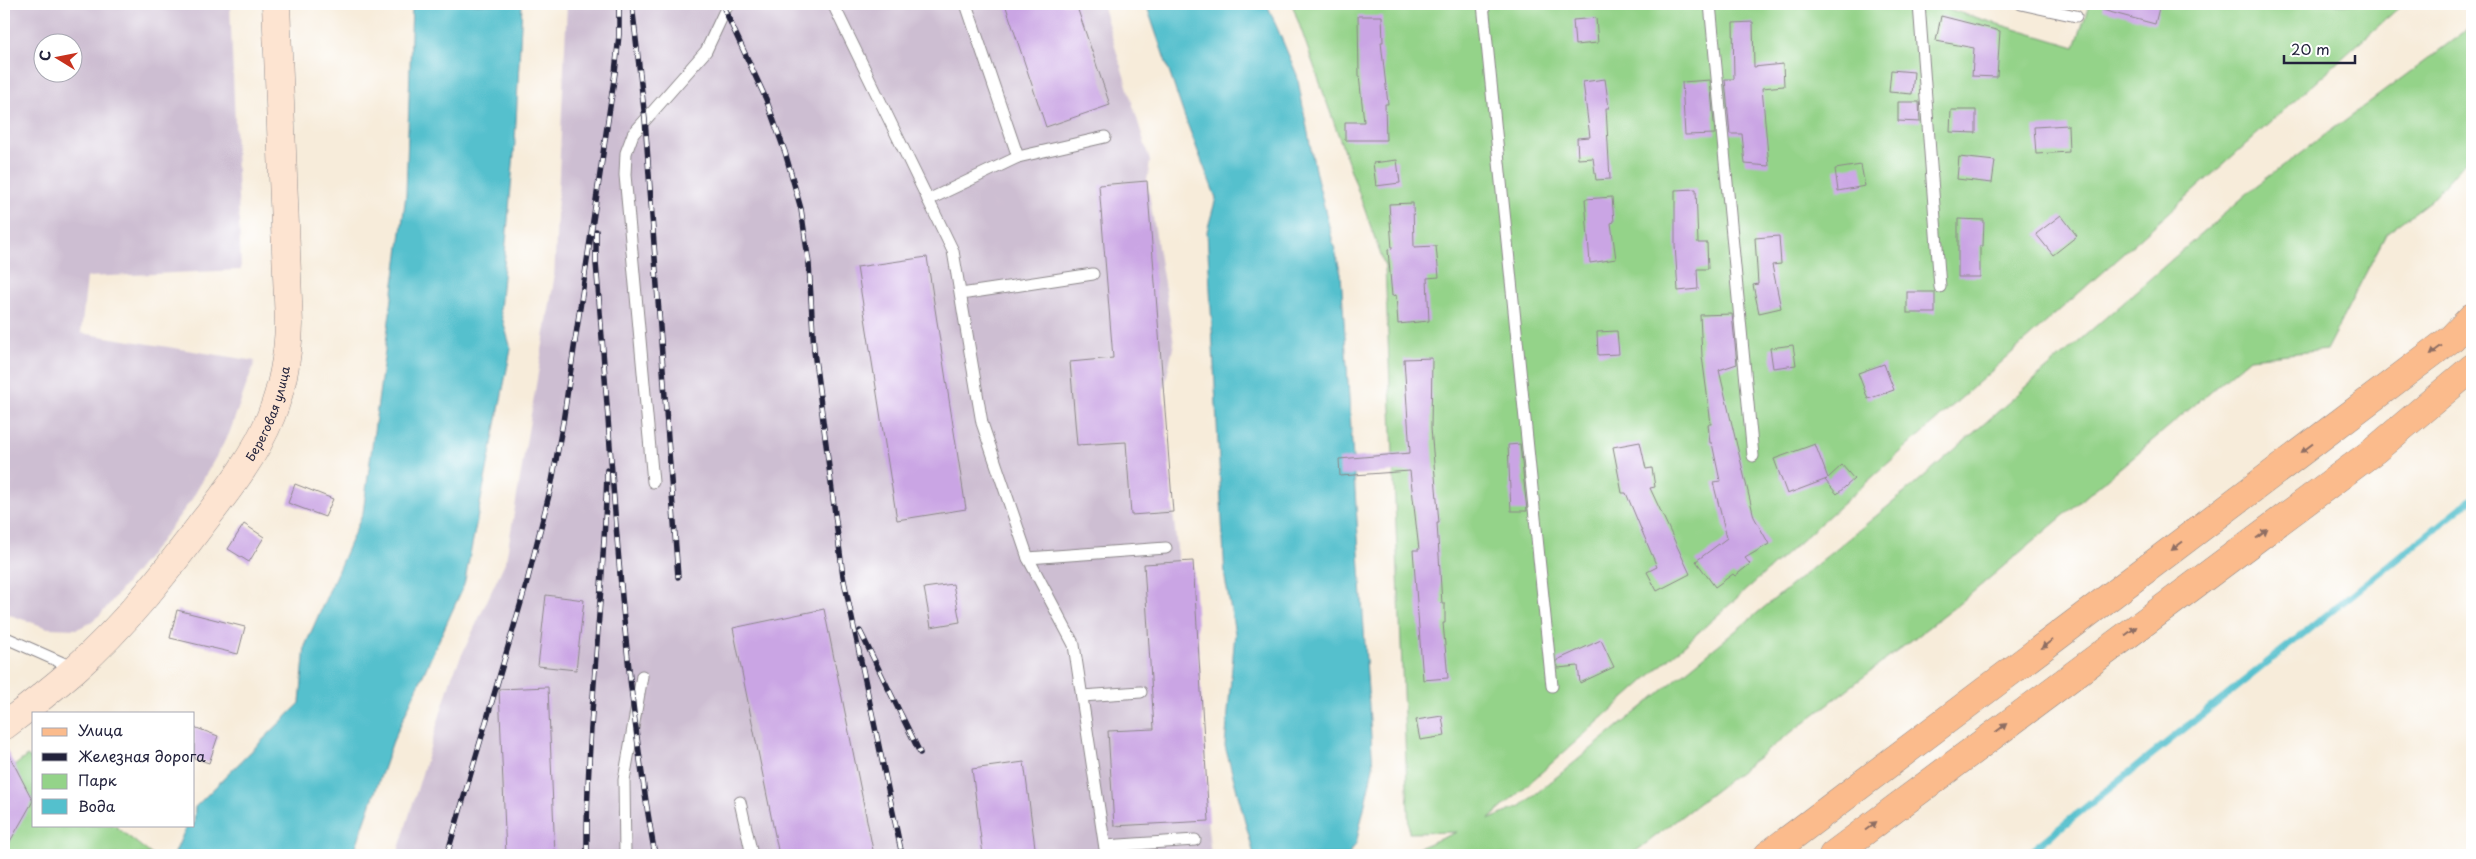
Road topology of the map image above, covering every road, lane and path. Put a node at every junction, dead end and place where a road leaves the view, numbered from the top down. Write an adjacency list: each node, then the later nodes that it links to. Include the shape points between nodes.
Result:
1 (276, 4): 23 (street, Береговая улица, via 289,291 288,356 280,390 271,418 256,445 212,512 139,603)
2 (728, 4): 19 (lane, via 706,51 633,134 626,152 625,175)
3 (834, 4): 12 (lane)
4 (966, 4): 11 (lane)
5 (1483, 4): 25 (lane)
6 (1710, 4): 18 (lane)
7 (1919, 4): 14 (lane)
8 (2021, 4): 9 (lane)
9 (2076, 16)
10 (1105, 137): 11 (lane)
11 (1018, 157): 12 (lane)
12 (928, 200): 15 (lane, via 953,251)
13 (1093, 274): 15 (lane)
14 (1940, 287)
15 (961, 294): 21 (lane, via 982,424)
16 (2472, 318): 34 (main road, one-way to 34, via 2452,338)
17 (2472, 368): 35 (main road, one-way to 17, via 2375,450)
18 (1753, 456)
19 (654, 482)
20 (1166, 548): 21 (lane)
21 (1028, 558): 27 (lane, via 1074,645)
22 (4, 637): 23 (lane)
23 (76, 668): 28 (street, Береговая улица)
24 (642, 676): 32 (lane, via 624,780)
25 (1552, 686)
26 (1141, 692): 27 (lane)
27 (1082, 696): 31 (lane)
28 (4, 726)
29 (740, 802): 33 (lane)
30 (1195, 840): 31 (lane)
31 (1106, 851)
32 (625, 855)
33 (752, 855)
34 (1768, 855)
35 (1833, 855)

